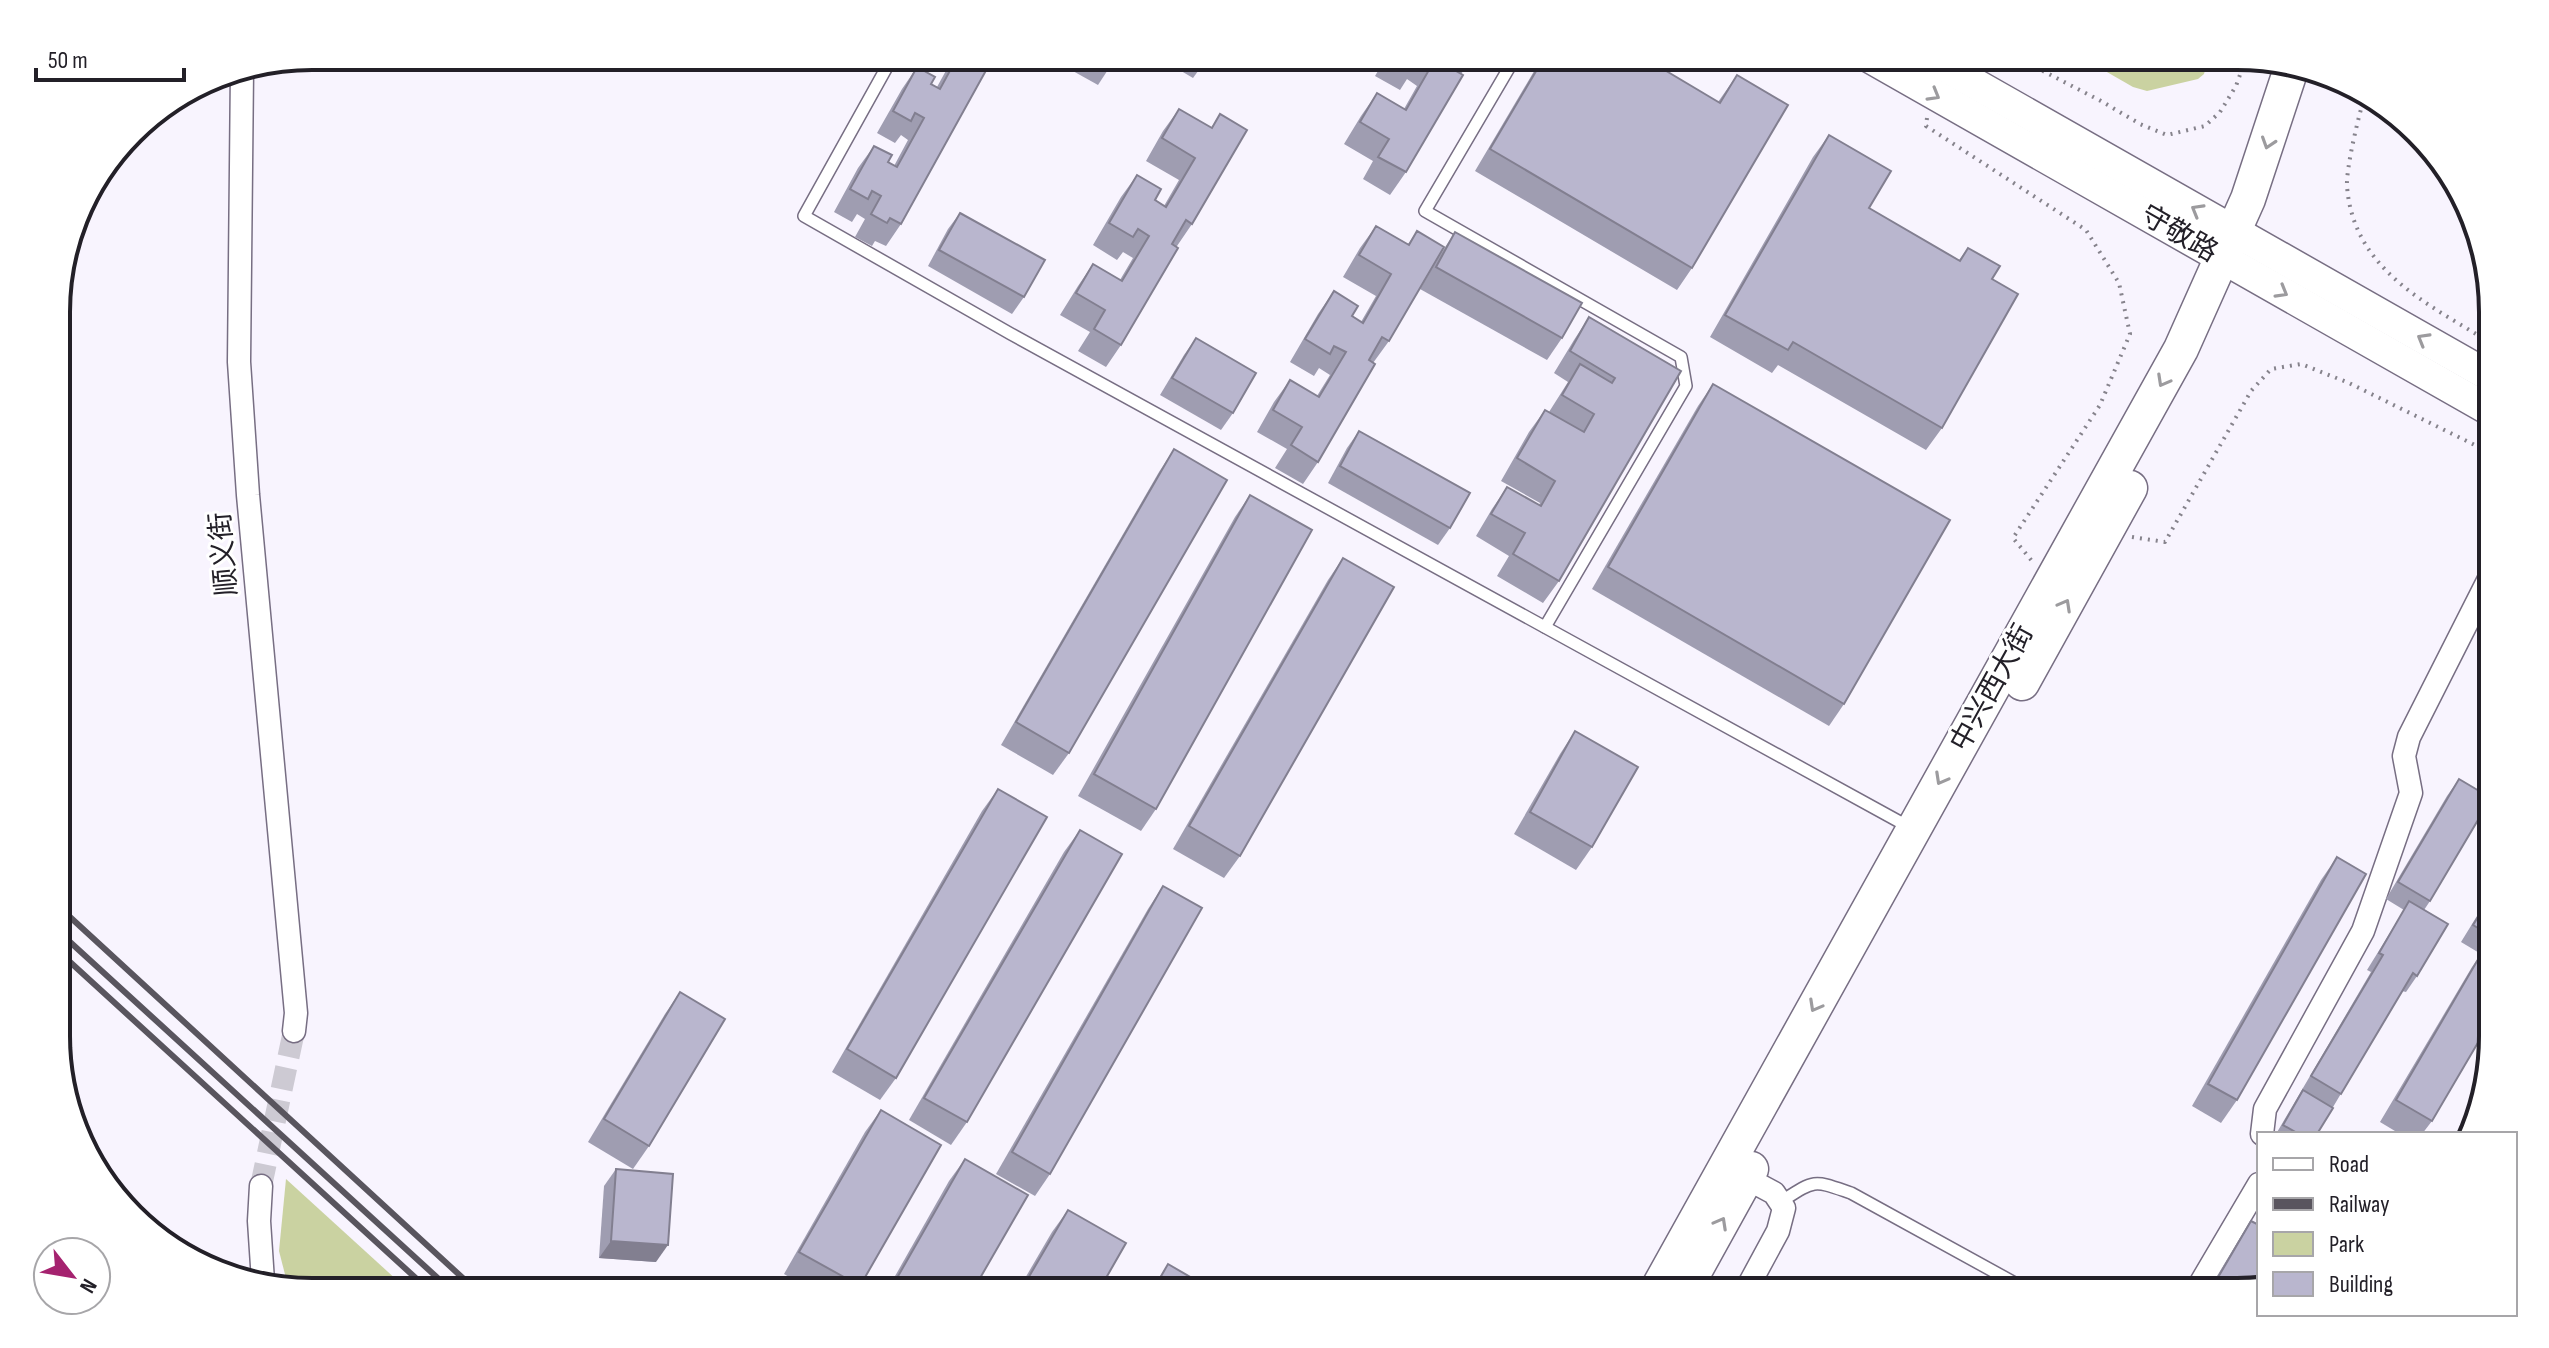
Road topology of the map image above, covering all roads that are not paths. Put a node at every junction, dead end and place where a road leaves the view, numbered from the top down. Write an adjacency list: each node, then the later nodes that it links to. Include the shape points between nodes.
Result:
1 (1508, 70): 12 (lane, via 1425,211 1681,357 1686,386)
2 (1892, 70): 8 (main road, 守敬路, one-way to 8)
3 (1949, 70): 8 (main road, 守敬路, one-way to 3)
4 (885, 71): 12 (lane, via 804,216)
5 (2289, 76): 8 (main road, 中兴西大街, one-way to 8)
6 (242, 80): 14 (street, 顺义街, via 239,362)
7 (2312, 82): 8 (main road, 中兴西大街, via 2290,152)
8 (2238, 250): 9 (main road, 守敬路, one-way to 8); 10 (main road, 守敬路, one-way to 10); 13 (main road, 中兴西大街, one-way to 13); 16 (main road, 中兴西大街, one-way to 8, via 2202,360)
9 (2479, 371)
10 (2479, 403)
11 (2479, 599): 15 (street, via 2409,737 2404,756 2411,793 2363,931 2265,1109)
12 (1545, 627): 13 (lane)
13 (1913, 829): 21 (main road, 中兴西大街, one-way to 21)
14 (294, 1031)
15 (2262, 1132)
16 (1746, 1178): 19 (street); 22 (main road, 中兴西大街, one-way to 16)
17 (261, 1186): 20 (street)
18 (2257, 1187): 25 (street)
19 (1782, 1201): 23 (street, via 1778,1231); 24 (lane, via 1810,1182 1839,1189)
20 (262, 1273)
21 (1664, 1277)
22 (1691, 1277)
23 (1753, 1277)
24 (2003, 1277)
25 (2204, 1277)

